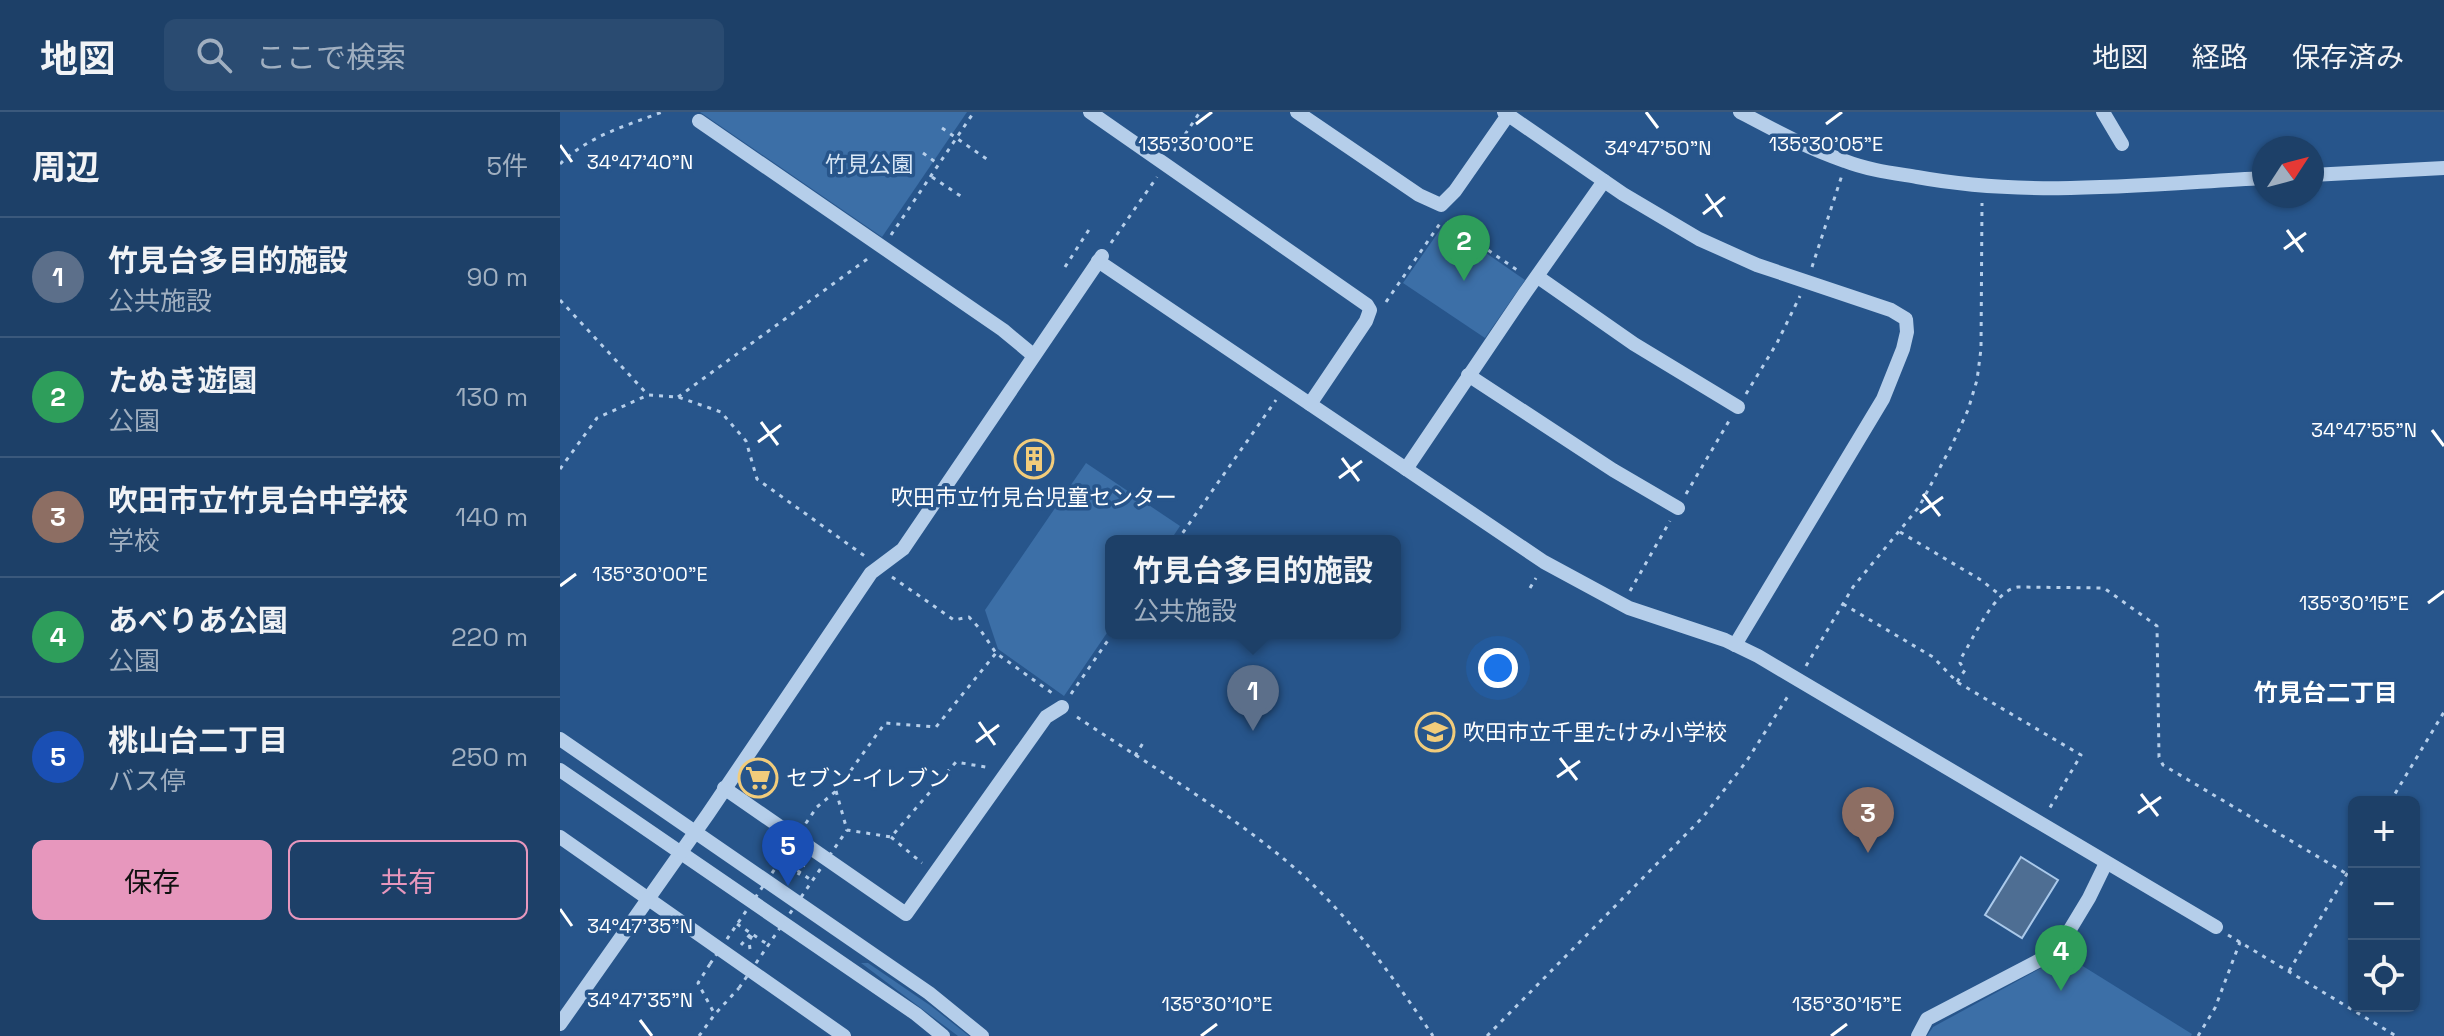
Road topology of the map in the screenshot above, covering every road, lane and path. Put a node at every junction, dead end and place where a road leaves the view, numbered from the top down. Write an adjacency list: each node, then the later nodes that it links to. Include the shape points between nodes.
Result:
1 (662, 112): 16 (path, via 599,137)
2 (974, 112): 11 (path)
3 (1090, 112): 18 (street)
4 (1200, 112): 18 (path)
5 (1297, 112): 8 (street, via 1441,205)
6 (1740, 112): 15 (street)
7 (2103, 112): 12 (street)
8 (1506, 113): 23 (street)
9 (699, 121): 27 (street)
10 (942, 128): 11 (path)
11 (956, 138): 14 (path); 17 (path)
12 (2122, 144)
13 (923, 153): 17 (path)
14 (988, 160)
15 (1845, 162): 22 (street, via 1952,184 2014,188); 31 (path)
16 (560, 164)
17 (938, 164): 21 (path)
18 (1166, 164): 28 (path); 33 (street)
19 (2444, 168): 20 (street)
20 (2324, 174)
21 (931, 176): 24 (path); 27 (path)
22 (2252, 178)
23 (1604, 181): 30 (street); 31 (street, via 1720,250)
24 (962, 197)
25 (1982, 203): 44 (path, via 1977,380 1952,445)
26 (1090, 228): 29 (path)
27 (882, 249): 34 (street); 37 (path)
28 (1100, 258): 34 (street); 39 (street)
29 (1065, 267)
30 (1538, 277): 33 (path, via 1527,277 1444,220 1384,305); 35 (street); 40 (street)
31 (1807, 280): 40 (path); 54 (street, via 1900,313 1907,323 1906,339 1883,399)
32 (560, 300): 36 (path)
33 (1370, 310): 39 (street)
34 (1033, 355): 65 (street, via 903,549 871,573)
35 (1468, 375): 42 (street); 43 (street)
36 (648, 395): 37 (path); 41 (path, via 597,418)
37 (678, 397): 46 (path, via 721,412 746,441 757,479)
38 (1276, 399): 45 (path)
39 (1310, 404): 42 (street)
40 (1738, 407): 43 (path)
41 (560, 469)
42 (1406, 469): 52 (street, via 1505,537)
43 (1678, 508): 52 (path)
44 (1900, 532): 50 (path); 51 (path)
45 (1181, 535)
46 (869, 559)
47 (1538, 575): 49 (path)
48 (895, 579): 55 (path, via 954,620 969,617)
49 (1530, 588)
50 (2000, 595): 57 (path, via 1961,658 1965,670); 80 (path, via 2015,587 2104,588 2157,626 2163,765)
51 (1843, 604): 56 (path); 57 (path, via 1933,657)
52 (1622, 605): 54 (street)
53 (1109, 639): 58 (path)
54 (1735, 645): 56 (street)
55 (996, 653): 58 (path, via 1057,696); 66 (path, via 936,727 885,723)
56 (1798, 680): 68 (street); 98 (path, via 1703,817)
57 (1957, 682): 68 (path, via 2081,755)
58 (1062, 707): 62 (path); 64 (street, via 1046,717)
59 (2444, 712): 67 (path)
60 (560, 739): 70 (street)
61 (1143, 743): 62 (path)
62 (1135, 756): 97 (path, via 1305,878 1381,959)
63 (560, 770): 73 (street)
64 (1006, 770): 72 (path, via 956,762); 79 (street)
65 (724, 788): 70 (street); 79 (street, via 906,914)
66 (836, 791): 69 (path); 74 (path, bridge, via 817,807)
67 (2394, 796)
68 (2040, 824): 76 (street)
69 (847, 830): 72 (path); 81 (path, bridge)
70 (695, 833): 73 (street); 96 (street, via 929,993)
71 (560, 837): 82 (street)
72 (891, 837): 79 (path)
73 (680, 853): 82 (street); 95 (street)
74 (781, 859): 78 (path, bridge); 83 (path, bridge)
75 (804, 863): 78 (path, bridge)
76 (2106, 863): 84 (street); 99 (street, via 2057,951 1927,1019)
77 (2350, 868): 80 (path)
78 (797, 873): 81 (path, bridge)
79 (934, 873)
80 (2347, 874): 89 (path)
81 (812, 881): 88 (path, bridge)
82 (648, 898): 91 (street); 92 (street)
83 (737, 924): 85 (path, bridge); 90 (path, bridge, via 698,983)
84 (2216, 927): 87 (path)
85 (753, 932): 86 (path, bridge); 88 (path, bridge)
86 (746, 941)
87 (2240, 942): 89 (path); 100 (path, via 2215,1008)
88 (769, 945): 90 (path, bridge)
89 (2289, 971): 101 (path)
90 (715, 1014): 93 (path)
91 (560, 1024)
92 (821, 1030): 94 (street)
93 (699, 1036)
94 (844, 1036)
95 (943, 1036)
96 (982, 1036)
97 (1433, 1036)
98 (1487, 1036)
99 (1918, 1036)
100 (2198, 1036)
101 (2396, 1036)

